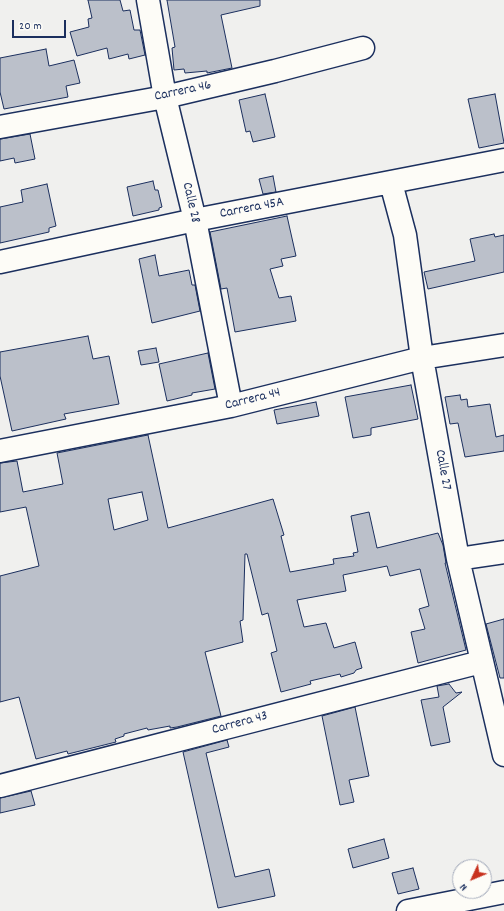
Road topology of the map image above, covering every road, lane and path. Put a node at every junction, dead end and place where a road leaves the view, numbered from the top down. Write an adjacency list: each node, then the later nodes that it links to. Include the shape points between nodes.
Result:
1 (148, 0): 3 (street, Calle 28)
2 (363, 48): 3 (street, Carrera 46)
3 (165, 97): 4 (street, Carrera 46); 7 (street, Calle 28)
4 (0, 127)
5 (504, 160): 6 (street, Carrera 45A)
6 (391, 183): 7 (street, Carrera 45A); 10 (street, Calle 27, via 405,235)
7 (194, 220): 8 (street, Carrera 45A); 11 (street, Calle 28)
8 (0, 262)
9 (504, 345): 10 (street, Carrera 44)
10 (422, 358): 11 (street, Carrera 44); 14 (street, Calle 27)
11 (231, 406): 12 (street, Carrera 44)
12 (0, 451)
13 (504, 552): 14 (street)
14 (458, 559): 15 (street, Calle 27)
15 (481, 662): 16 (street, Calle 27); 18 (street, Carrera 43)
16 (497, 695): 17 (street, Calle 27)
17 (504, 755)
18 (0, 786)
19 (504, 892): 20 (street)
20 (408, 911)

